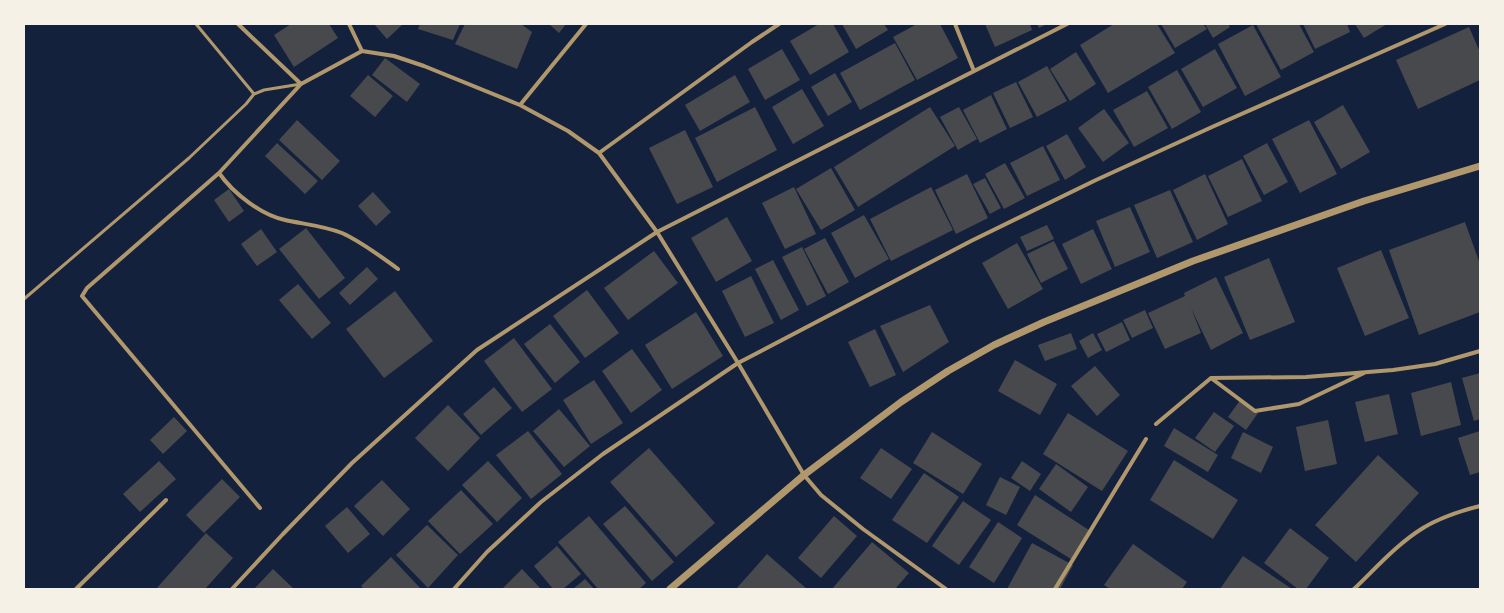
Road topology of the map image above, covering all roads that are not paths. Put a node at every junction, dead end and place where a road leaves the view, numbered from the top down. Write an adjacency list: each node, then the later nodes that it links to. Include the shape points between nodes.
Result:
1 (196, 24): 12 (lane)
2 (238, 24): 11 (street)
3 (349, 24): 9 (street)
4 (586, 24): 13 (street)
5 (779, 24): 14 (street)
6 (955, 24): 10 (street)
7 (1067, 24): 10 (street)
8 (1445, 24): 21 (street, via 1089,184 971,241)
9 (362, 51): 11 (street); 13 (street, via 394,56 424,66)
10 (974, 71): 17 (street)
11 (301, 84): 12 (lane); 16 (street)
12 (254, 94): 19 (lane, via 189,158)
13 (520, 105): 14 (street, via 568,131)
14 (599, 153): 17 (street)
15 (1480, 166): 26 (street, via 1364,201 1193,261 1044,322 994,345 948,371 901,402)
16 (219, 173): 18 (street, via 227,184 269,215 340,232 359,241); 29 (street, via 87,288 82,296)
17 (657, 232): 21 (street); 31 (street, via 477,350 352,463)
18 (398, 269)
19 (24, 299)
20 (1480, 350): 22 (street, via 1435,364)
21 (738, 363): 26 (street); 32 (street, via 603,454 541,502 487,552)
22 (1366, 372): 23 (street, via 1306,377); 23 (street, via 1299,404 1255,411)
23 (1211, 378): 24 (street)
24 (1156, 424)
25 (1146, 439): 35 (street)
26 (804, 475): 33 (street); 34 (street, via 822,495 863,530)
27 (166, 500): 30 (street)
28 (1480, 506): 36 (street, via 1453,514 1423,528)
29 (260, 508)
30 (76, 589)
31 (232, 589)
32 (454, 589)
33 (670, 589)
34 (946, 589)
35 (1055, 589)
36 (1354, 589)

